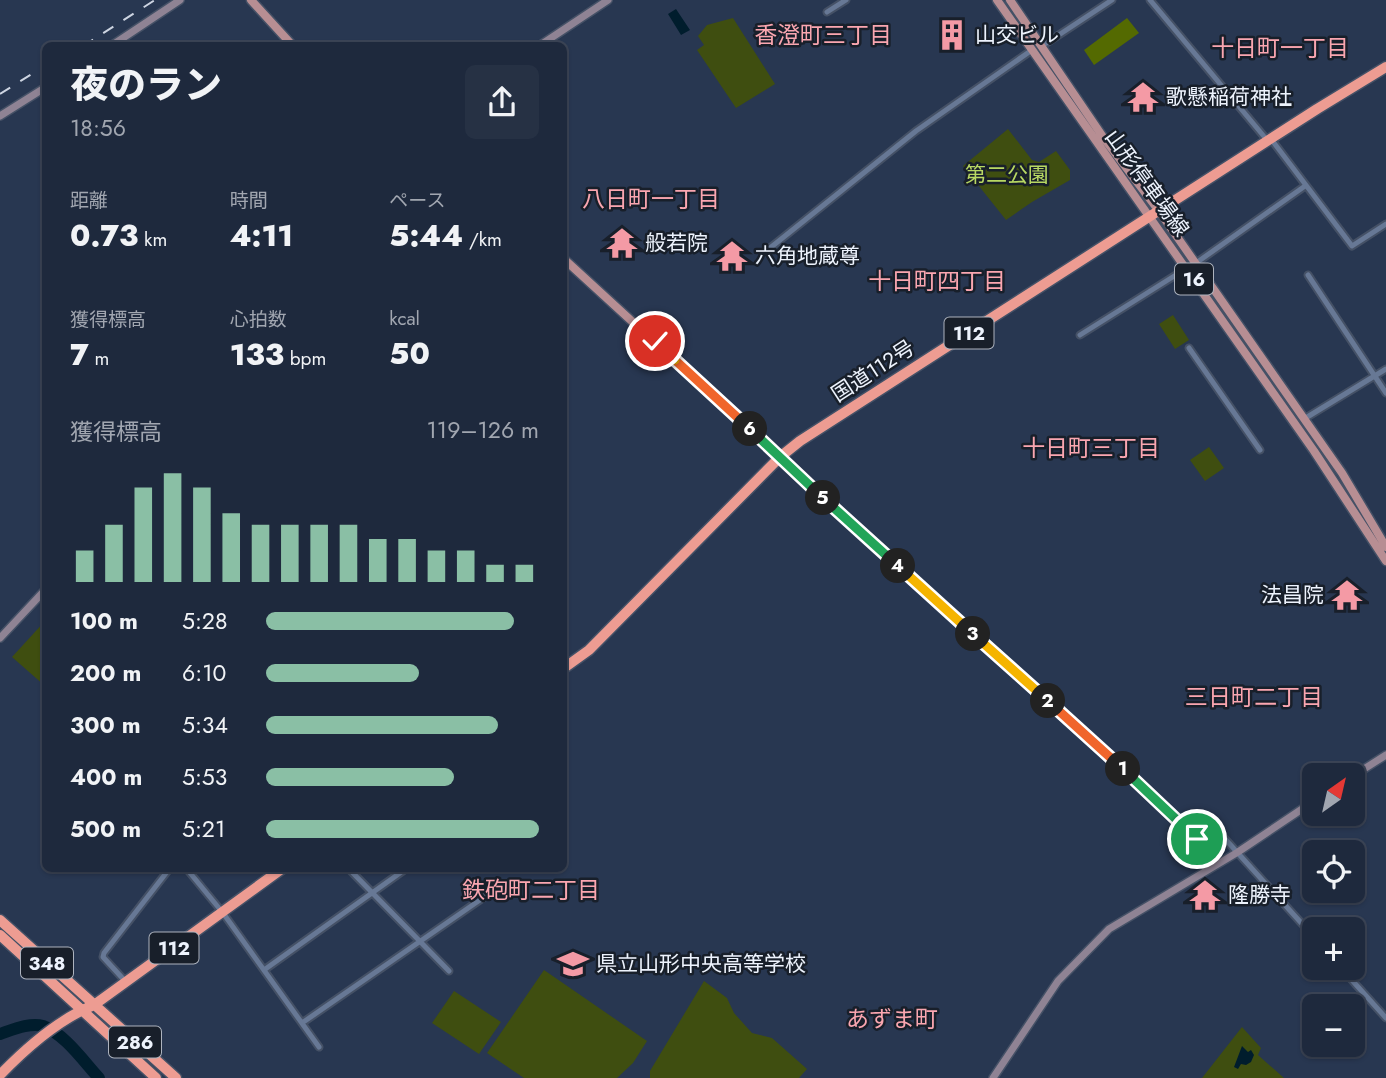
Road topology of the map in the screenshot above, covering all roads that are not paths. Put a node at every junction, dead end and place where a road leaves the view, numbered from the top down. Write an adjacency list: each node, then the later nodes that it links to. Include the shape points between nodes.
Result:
1 (180, 0): 10 (street)
2 (251, 0): 11 (main road)
3 (608, 0): 12 (street)
4 (846, 0): 9 (street)
5 (998, 0): 14 (main road, 山形停車場線 / 16)
6 (1010, 0): 13 (main road, 山形停車場線 / 16)
7 (1112, 0): 13 (street)
8 (1150, 0): 18 (street)
9 (827, 12)
10 (117, 42)
11 (289, 42)
12 (545, 42)
13 (1042, 47): 20 (main road, 山形停車場線 / 16)
14 (1032, 50): 21 (main road, 山形停車場線 / 16); 23 (street, via 916,131)
15 (1386, 67): 18 (highway, 国道112号 / 112)
16 (42, 90): 17 (street)
17 (0, 116)
18 (1269, 140): 19 (street); 20 (highway, 国道112号 / 112)
19 (1305, 186): 22 (street, via 1352,246); 25 (street)
20 (1159, 211): 21 (highway, 国道112号 / 112); 25 (main road, 山形停車場線 / 16)
21 (1149, 217): 26 (main road, 山形停車場線 / 16); 35 (highway, 国道112号 / 112)
22 (1386, 224)
23 (770, 248)
24 (567, 262): 35 (main road)
25 (1196, 264): 33 (main road, 山形停車場線 / 16)
26 (1187, 268): 28 (street); 37 (main road, 山形停車場線 / 16)
27 (1308, 275): 31 (street)
28 (1080, 335)
29 (1189, 348): 34 (street)
30 (1386, 369): 31 (street)
31 (1375, 376): 32 (street); 33 (street)
32 (1386, 393)
33 (1304, 419): 36 (main road, 山形停車場線 / 16)
34 (1260, 450)
35 (780, 457): 40 (highway, 国道112号 / 112, via 589,650); 44 (street, via 1197,839 1217,830)
36 (1386, 548)
37 (1386, 561)
38 (42, 593): 39 (street)
39 (0, 638)
40 (567, 666)
41 (1386, 755): 42 (street)
42 (1365, 768)
43 (1302, 810): 44 (street)
44 (1238, 852): 54 (street); 69 (street, via 1109,929 1058,981)
45 (167, 872): 60 (street, via 104,953)
46 (189, 872): 52 (street)
47 (278, 872): 52 (highway, 112)
48 (352, 872): 50 (street)
49 (402, 872): 50 (street)
50 (373, 893): 56 (street); 57 (street)
51 (490, 893): 56 (street)
52 (223, 913): 57 (street); 60 (highway, 112)
53 (0, 920): 61 (highway, 348)
54 (1302, 924)
55 (0, 935): 62 (highway, 348)
56 (419, 942): 58 (street); 64 (street)
57 (264, 970): 64 (street)
58 (449, 971)
59 (1352, 980): 63 (street)
60 (126, 982): 61 (highway, 112)
61 (94, 1005): 62 (highway, 112); 68 (highway, 286)
62 (80, 1011): 66 (highway, 112); 67 (highway, 286)
63 (1386, 1018)
64 (302, 1023): 65 (street)
65 (318, 1047)
66 (0, 1075)
67 (156, 1078)
68 (176, 1078)
69 (993, 1078)

